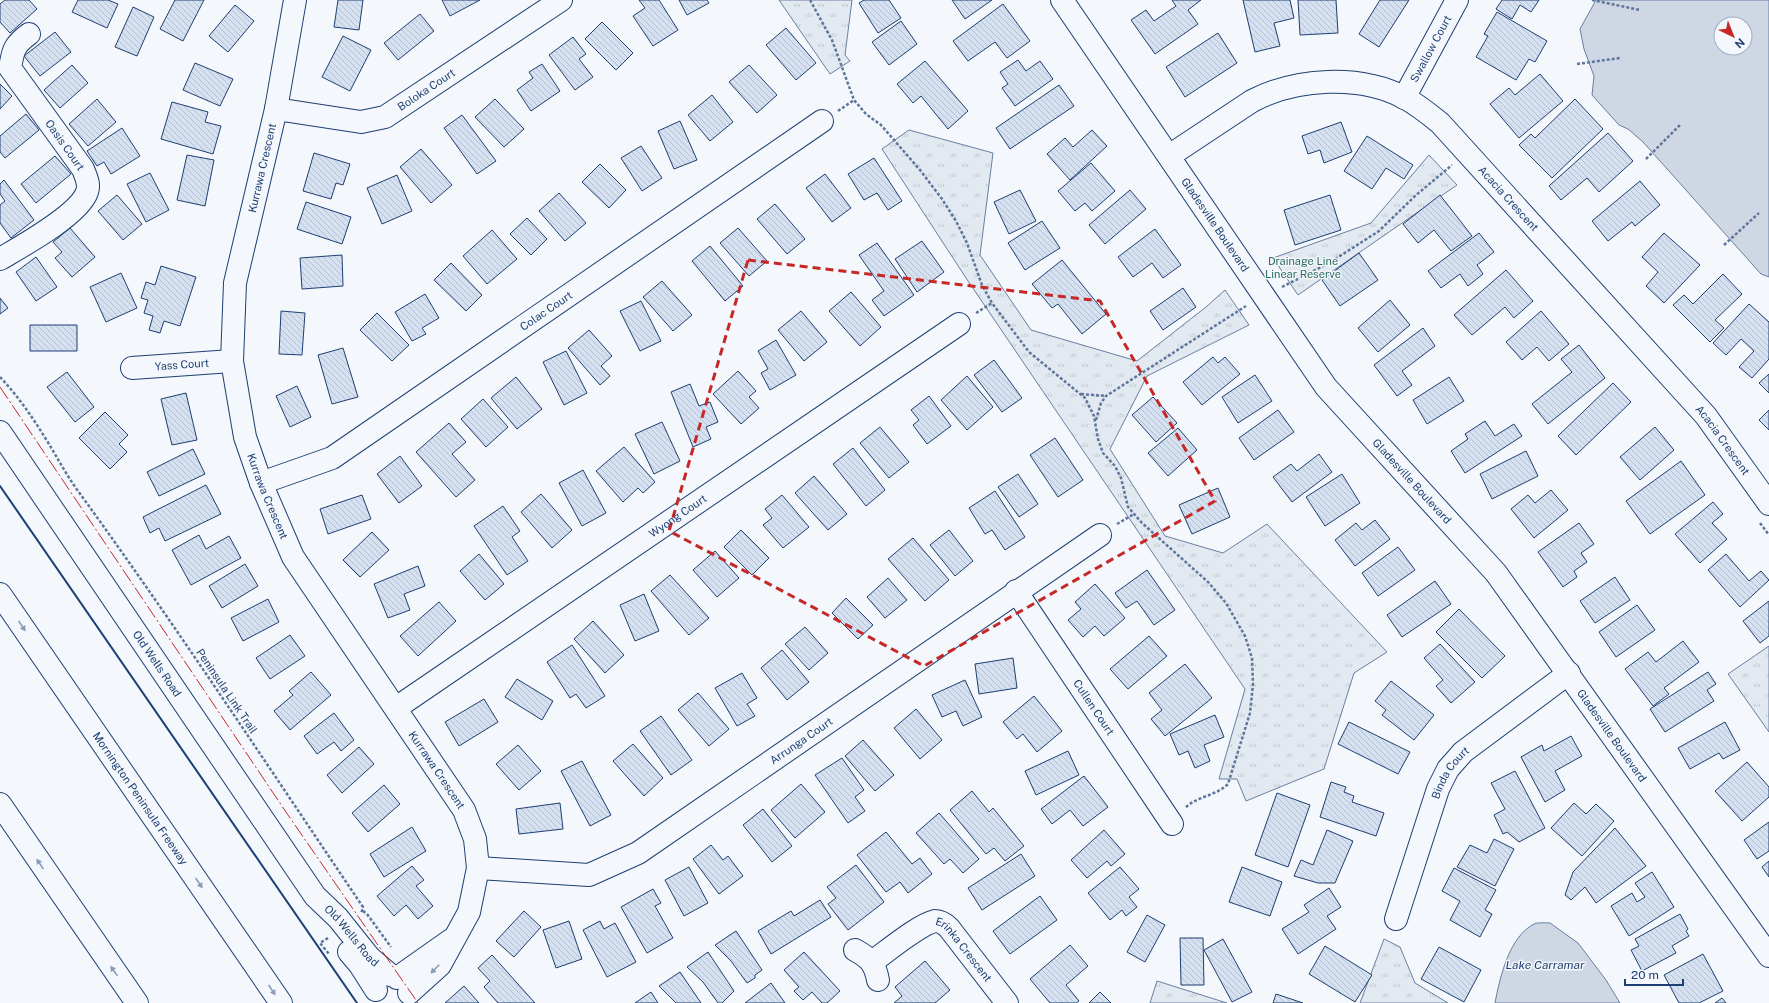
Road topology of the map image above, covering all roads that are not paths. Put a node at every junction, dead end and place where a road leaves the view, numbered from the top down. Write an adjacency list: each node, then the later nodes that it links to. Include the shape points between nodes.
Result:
1 (295, 0): 8 (main road, Kurrawa Crescent)
2 (561, 0): 8 (main road, Boloka Court, via 385,118 361,122)
3 (1062, 0): 10 (main road, Gladesville Boulevard)
4 (1457, 0): 7 (main road, Swallow Court)
5 (29, 34): 6 (main road, Oasis Court, via 19,41)
6 (5, 66): 11 (main road, Oasis Court, via 83,169 88,181 88,191 83,202 72,212)
7 (1404, 98): 10 (main road, Acacia Crescent, via 1379,88 1352,83 1294,85 1252,101); 17 (main road, Acacia Crescent, via 1424,110 1450,133 1706,416)
8 (276, 109): 13 (main road, Kurrawa Crescent, via 235,283)
9 (822, 122): 16 (main road, Colac Court, via 332,458)
10 (1169, 156): 21 (main road, Gladesville Boulevard, via 1326,387 1496,573)
11 (0, 259)
12 (959, 324): 22 (main road, Wyong Court)
13 (232, 361): 14 (main road, Yass Court); 16 (main road, Kurrawa Crescent, via 245,437)
14 (132, 368)
15 (0, 432): 29 (main road, Old Wells Road, via 315,896 335,938 370,958)
16 (261, 483): 22 (main road, Kurrawa Crescent, via 293,557)
17 (1769, 504)
18 (1100, 535): 19 (main road, Arrunga Court)
19 (1016, 591): 24 (main road, Cullen Court); 25 (main road, Arrunga Court, via 638,853 589,875)
20 (0, 594): 31 (main road, Mornington Peninsula Freeway, one-way to 31)
21 (1569, 673): 26 (main road, Binda Court, via 1472,744 1448,769 1438,788); 27 (main road, Gladesville Boulevard)
22 (396, 708): 25 (main road, Kurrawa Crescent, via 464,810 475,840)
23 (0, 804): 30 (main road, one-way to 23)
24 (1172, 824)
25 (478, 868): 29 (main road, Kurrawa Crescent, via 469,912 454,938)
26 (1396, 919)
27 (1769, 956)
28 (868, 964): 32 (main road, Erinka Crescent, via 919,928 935,921 943,923)
29 (398, 993)
30 (137, 1003)
31 (281, 1003)
32 (1007, 1003)

